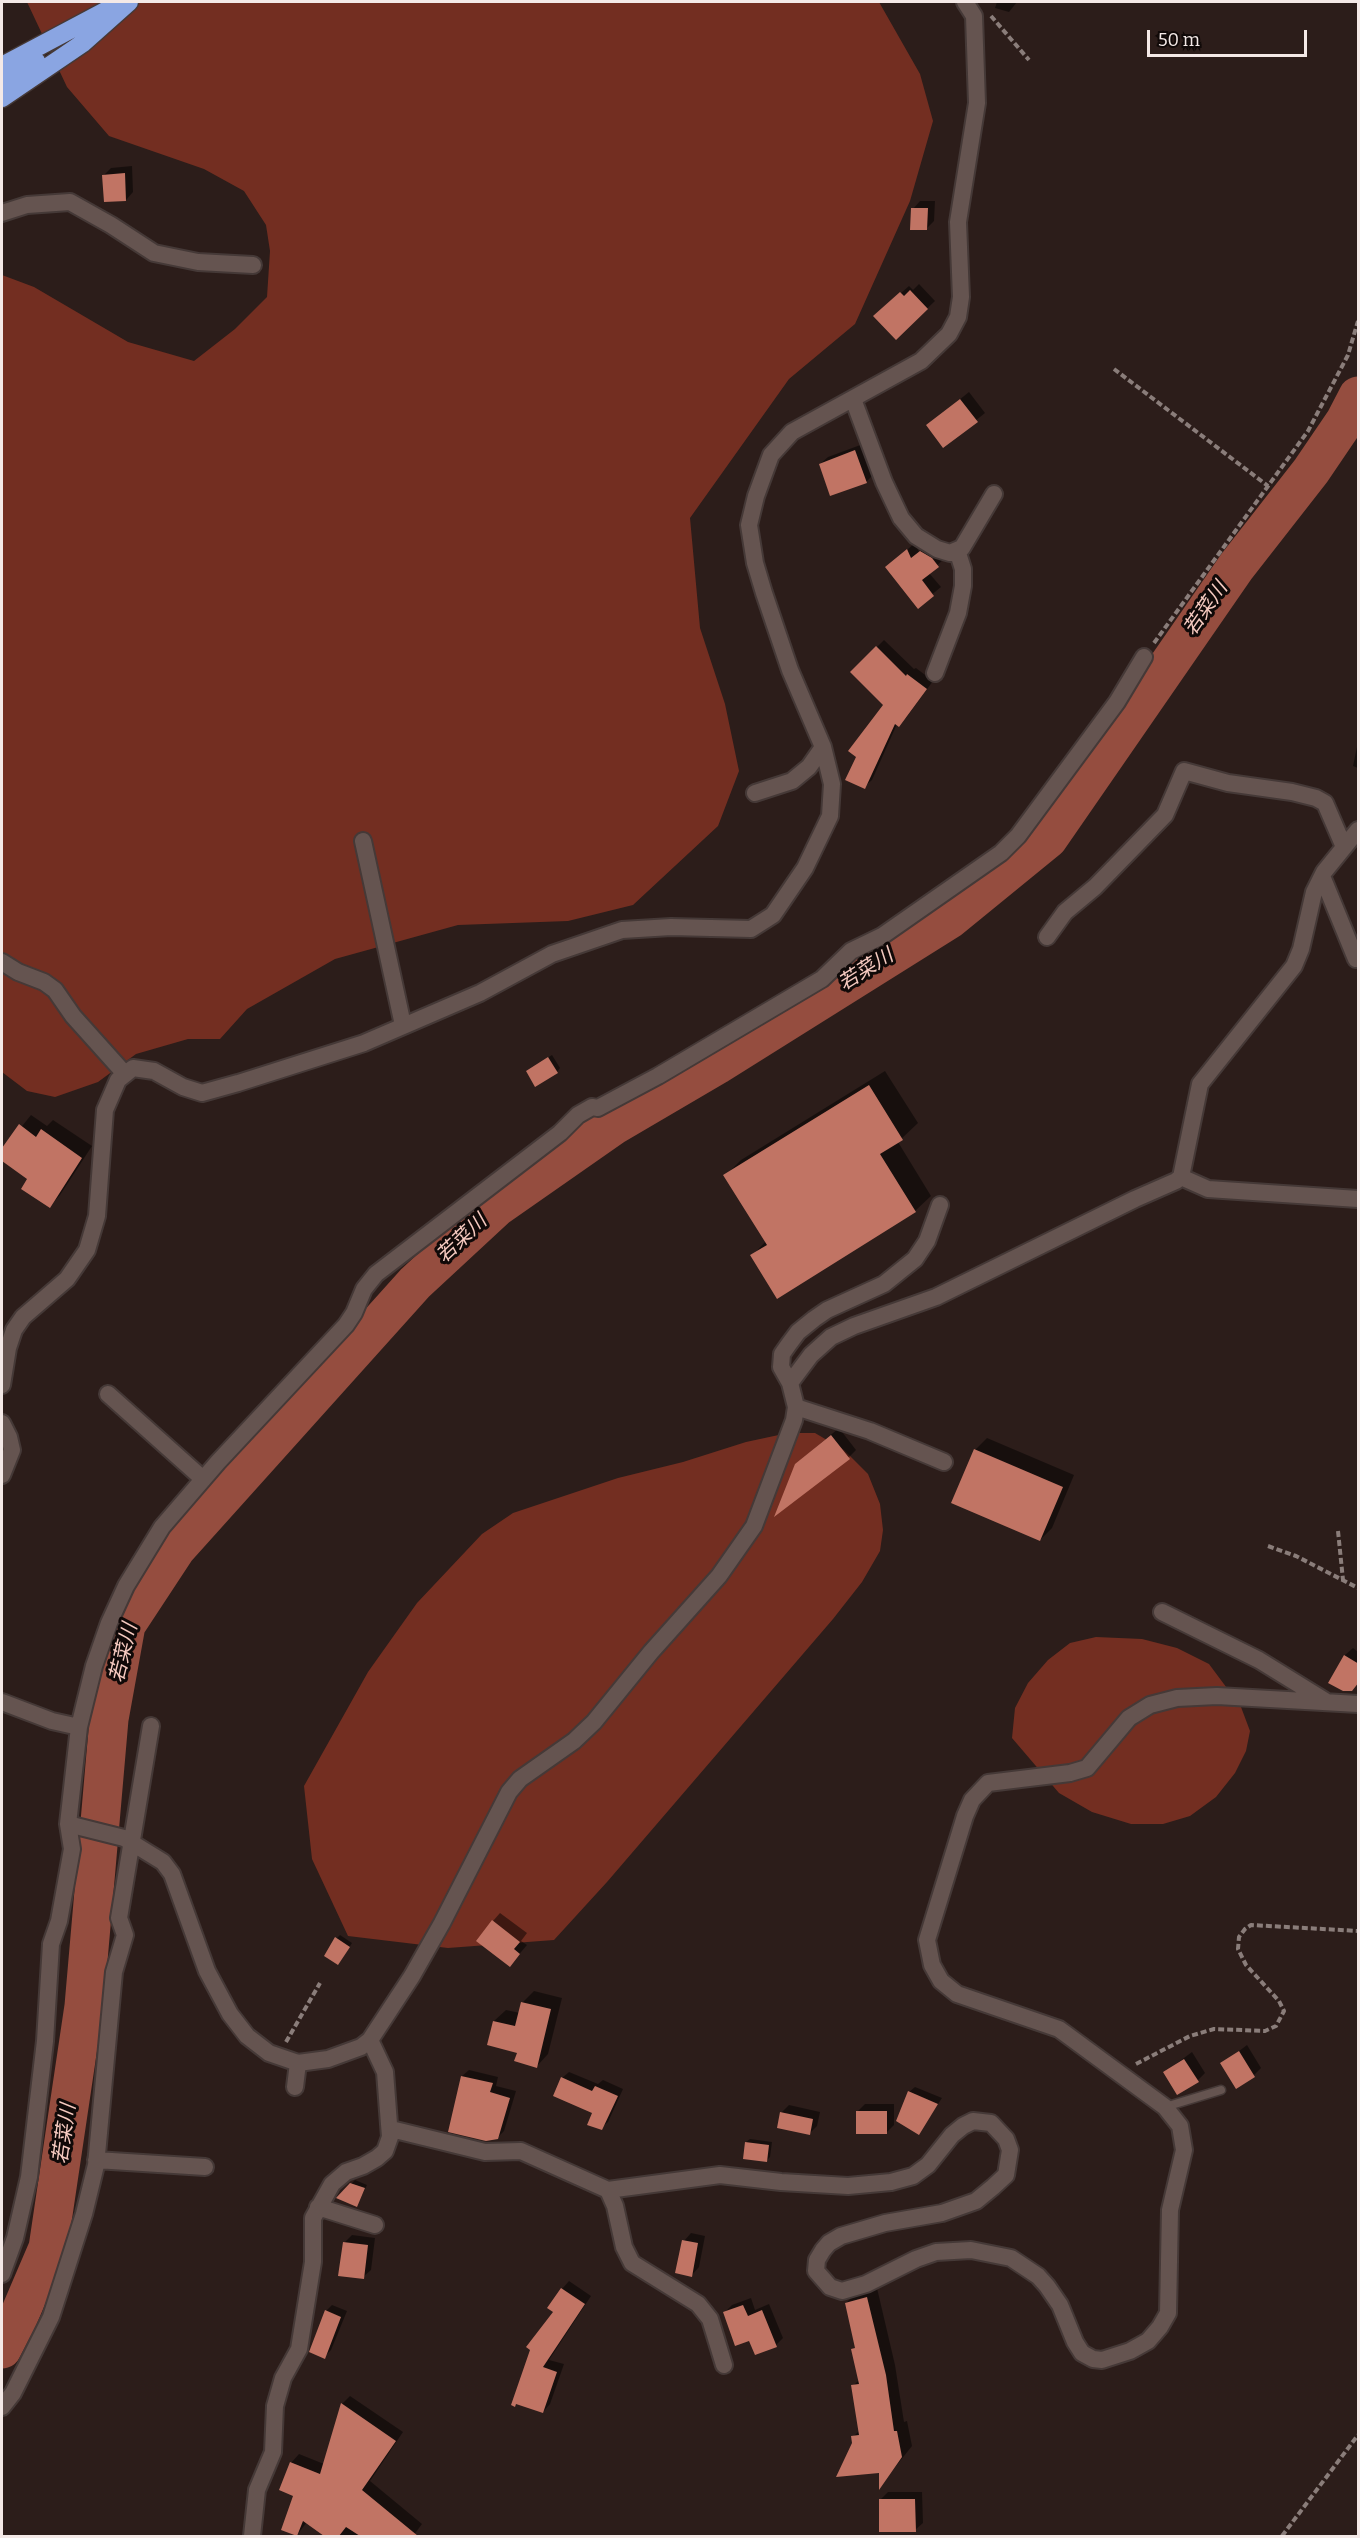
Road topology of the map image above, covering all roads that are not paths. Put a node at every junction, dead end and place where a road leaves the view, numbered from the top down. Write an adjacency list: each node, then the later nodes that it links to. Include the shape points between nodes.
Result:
1 (126, 2): 3 (highway); 4 (highway); 5 (highway, via 83,43)
2 (965, 2): 8 (street, via 974,16 977,103 958,222 962,297 958,317 949,334 921,361)
3 (2, 66)
4 (2, 82)
5 (2, 98)
6 (2, 213): 7 (street, via 27,204 70,202 154,253 198,262)
7 (253, 265)
8 (853, 399): 10 (street, via 901,518 916,536 937,549 950,553); 13 (street, via 792,432 771,455 749,525 755,563 779,637)
9 (994, 494): 10 (street, via 969,539)
10 (957, 550): 12 (street, via 963,569 958,614)
11 (1144, 657): 35 (street, via 1117,702 1018,836 1001,853 882,936 851,951 822,979 658,1076 578,1115 560,1133 376,1274 346,1325)
12 (935, 673)
13 (823, 747): 14 (street, via 809,767 792,781); 22 (street, via 832,784 830,816 805,868 772,915 751,929 622,930 552,954 480,993)
14 (755, 793)
15 (1359, 830): 17 (street)
16 (363, 841): 22 (street)
17 (1344, 847): 18 (street); 19 (street, via 1325,802 1184,771 1165,815 1065,912)
18 (1322, 876): 20 (street); 24 (street, via 1294,966 1200,1084)
19 (1047, 937)
20 (1356, 958)
21 (2, 962): 23 (street, via 55,990)
22 (403, 1024): 23 (street, via 363,1043 202,1093 154,1071 133,1068)
23 (125, 1074): 27 (street, via 118,1080 105,1110 97,1216 87,1250 67,1279 23,1317)
24 (1181, 1176): 25 (street, via 1208,1189); 28 (street, via 936,1297 831,1337)
25 (1359, 1199)
26 (940, 1205): 28 (street, via 927,1241 915,1259 884,1284 827,1310 798,1332 782,1354 781,1367)
27 (5, 1347): 29 (street)
28 (790, 1383): 31 (street)
29 (2, 1386)
30 (108, 1394): 35 (street)
31 (796, 1407): 33 (street, via 870,1431); 44 (street, via 754,1526 719,1576 594,1722 509,1791 442,1923)
32 (2, 1423): 34 (street, via 12,1450)
33 (944, 1462)
34 (2, 1475)
35 (203, 1479): 41 (street, via 162,1527 126,1586 94,1666)
36 (1162, 1612): 38 (street, via 1259,1660)
37 (2, 1702): 41 (street)
38 (1328, 1702): 39 (street); 48 (street, via 1217,1696 1177,1698 1150,1705 1129,1718 1087,1768 988,1783 972,1800 927,1940 932,1965 941,1981 957,1994 1059,2029)
39 (1359, 1704)
40 (151, 1726): 43 (street)
41 (79, 1727): 42 (street)
42 (72, 1825): 43 (street); 55 (street, via 72,1849 51,1944 45,2041 29,2177)
43 (128, 1841): 45 (street, via 163,1862 172,1874 207,1971 230,2014 253,2042 269,2053); 50 (street, via 119,1918 125,1935 114,1972)
44 (370, 2040): 45 (street, via 344,2054); 49 (street, via 385,2072)
45 (298, 2063): 46 (street)
46 (295, 2087)
47 (1221, 2090): 48 (lane)
48 (1165, 2107): 52 (street, via 1180,2126 1184,2150 1170,2210 1168,2313 1148,2341 1102,2360 1082,2353 1047,2286 1011,2258 971,2250 936,2252 842,2291 830,2287 816,2271 823,2250 841,2236 942,2213 976,2201 993,2187 1006,2175 1010,2150 1006,2139 991,2123 973,2121 963,2126 928,2165 913,2176 891,2182 848,2186 720,2175)
49 (391, 2129): 52 (street, via 485,2152 521,2151); 53 (street, via 385,2151 372,2162 338,2178)
50 (96, 2160): 51 (street); 57 (street, via 84,2214 51,2317)
51 (205, 2167)
52 (608, 2190): 56 (street, via 632,2263 698,2304 710,2319)
53 (318, 2208): 54 (street); 58 (street, via 313,2218 313,2262 299,2349 283,2378 275,2406 273,2452 256,2490)
54 (375, 2225)
55 (2, 2274)
56 (724, 2365)
57 (2, 2407)
58 (252, 2536)

